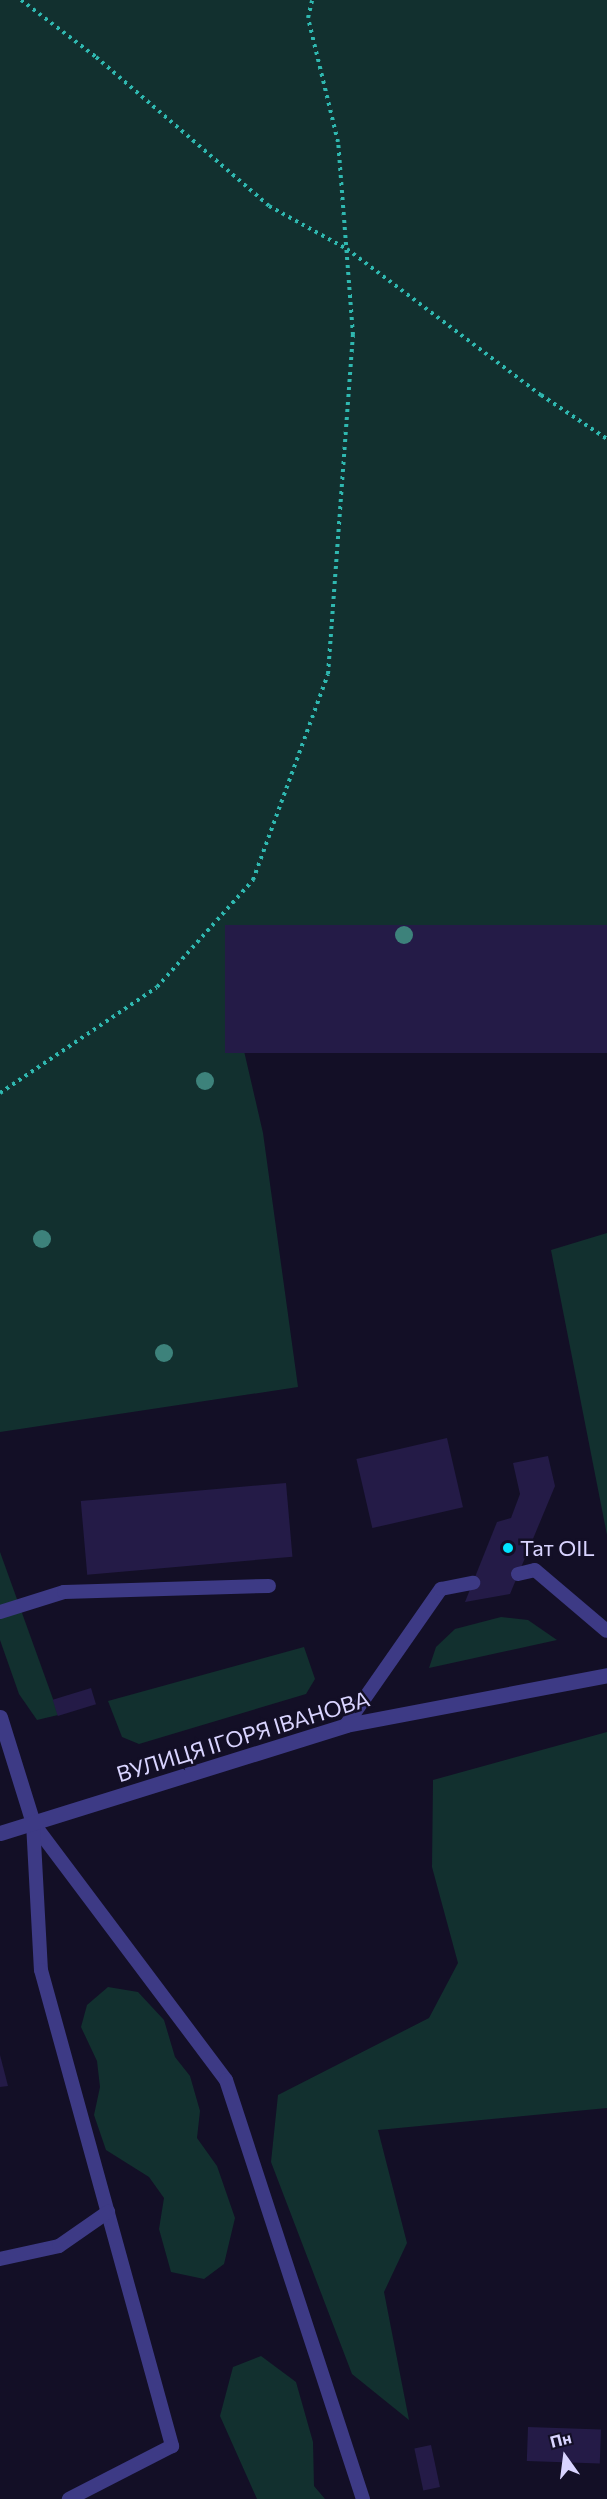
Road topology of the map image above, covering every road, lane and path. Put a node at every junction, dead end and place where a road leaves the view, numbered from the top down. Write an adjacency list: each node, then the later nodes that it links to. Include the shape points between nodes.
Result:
1 (21, 0): 3 (path, via 96,57 269,206)
2 (312, 0): 3 (path, via 308,18 338,142)
3 (347, 249): 4 (path); 5 (path, via 353,335 328,674 253,880 157,987)
4 (607, 440)
5 (0, 1093)
6 (518, 1574): 10 (lane, via 535,1570)
7 (473, 1582): 13 (lane, via 441,1589)
8 (270, 1586): 9 (lane, via 64,1592)
9 (0, 1612)
10 (607, 1631)
11 (607, 1675): 13 (street, ВУЛИЦЯ ІГОРЯ ІВАНОВА)
12 (0, 1717): 14 (street)
13 (346, 1725): 14 (street, ВУЛИЦЯ ІГОРЯ ІВАНОВА)
14 (33, 1823): 15 (street, ВУЛИЦЯ ІГОРЯ ІВАНОВА); 16 (lane, via 41,1970); 19 (lane, via 225,2079)
15 (0, 1833)
16 (108, 2212): 17 (lane, via 59,2246); 18 (lane, via 172,2446)
17 (0, 2259)
18 (69, 2499)
19 (363, 2499)

